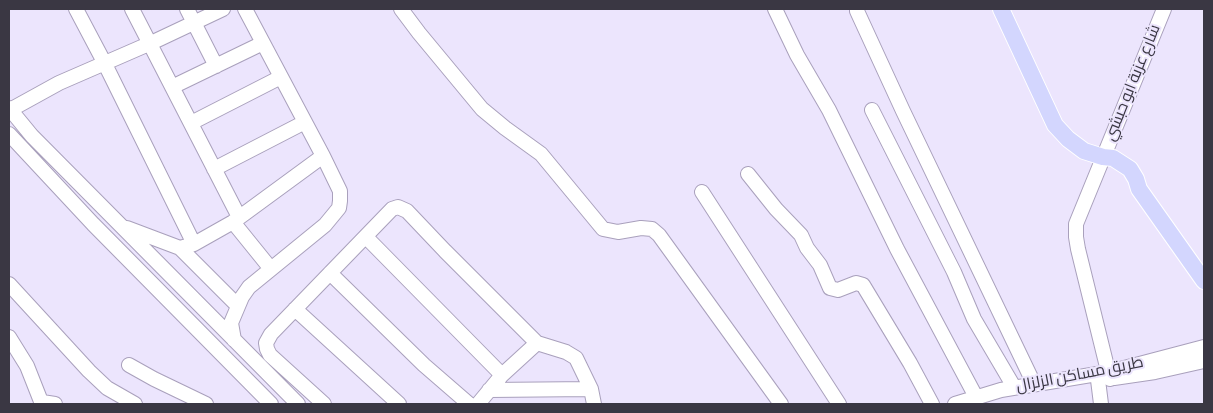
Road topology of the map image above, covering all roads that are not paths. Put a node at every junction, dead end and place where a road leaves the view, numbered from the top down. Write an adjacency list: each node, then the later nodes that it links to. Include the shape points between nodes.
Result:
1 (76, 9): 14 (street)
2 (132, 9): 12 (street)
3 (187, 9): 11 (street)
4 (223, 9): 11 (street)
5 (245, 9): 13 (street)
6 (402, 9): 62 (street, via 482,109 541,154 603,229 618,232 652,229 659,235)
7 (776, 9): 51 (street)
8 (1001, 9): 24 (main road, via 1055,125 1076,146)
9 (1164, 9): 24 (street, شارع عزبة ابو حبشي)
10 (857, 11): 47 (street)
11 (194, 23): 12 (street); 15 (street)
12 (151, 43): 14 (street); 17 (street)
13 (263, 43): 15 (street); 16 (street)
14 (104, 62): 18 (street); 31 (street)
15 (216, 66): 17 (street)
16 (281, 77): 20 (street); 21 (street)
17 (172, 86): 21 (street)
18 (10, 109): 29 (street, via 32,136)
19 (872, 110): 48 (street, via 954,272 974,319)
20 (305, 122): 23 (street); 25 (street)
21 (190, 124): 25 (street)
22 (9, 134): 55 (street, via 106,238)
23 (323, 156): 28 (street); 32 (street, via 340,191 339,208 325,225)
24 (1103, 158): 34 (main road, via 1113,158 1126,165 1139,189); 46 (street, شارع عزبة ابو حبشي, via 1076,224 1076,237)
25 (214, 169): 28 (street)
26 (748, 174): 64 (street, via 801,235 830,288 838,290 853,284 863,285)
27 (702, 192): 63 (street)
28 (236, 220): 31 (street); 32 (street)
29 (123, 227): 31 (street); 39 (street)
30 (366, 237): 33 (street); 40 (street, via 392,209 398,207 407,211); 45 (street)
31 (187, 246): 36 (street)
32 (271, 269): 36 (street, via 249,286)
33 (330, 273): 37 (street); 59 (street)
34 (1204, 281)
35 (9, 284): 53 (street, via 89,371 107,388)
36 (238, 306): 39 (street, via 232,324)
37 (295, 309): 57 (street, via 271,334 267,348 270,355); 58 (street)
38 (9, 337): 52 (street)
39 (234, 340): 56 (street)
40 (537, 343): 45 (street); 49 (street, via 576,358)
41 (1204, 347): 43 (street, طريق مساكن الزلزال)
42 (1204, 361): 43 (street, طريق مساكن الزلزال)
43 (1175, 362): 46 (street, طريق مساكن الزلزال)
44 (129, 365): 54 (street)
45 (502, 375): 50 (street)
46 (1106, 377): 47 (street, طريق مساكن الزلزال); 51 (street, طريق مساكن الزلزال); 66 (street, شارع عزبة ابو حبشي)
47 (1034, 384): 48 (street, طريق مساكن الزلزال)
48 (1014, 387): 51 (street, طريق مساكن الزلزال)
49 (591, 389): 50 (street); 61 (street)
50 (488, 390): 60 (street)
51 (972, 402): 65 (street, طريق مساكن الزلزال)
52 (47, 403)
53 (135, 404)
54 (206, 404)
55 (270, 404)
56 (298, 404)
57 (324, 404)
58 (399, 404)
59 (469, 404)
60 (478, 404)
61 (594, 404)
62 (781, 404)
63 (839, 404)
64 (932, 404)
65 (955, 404)
66 (1101, 404)

